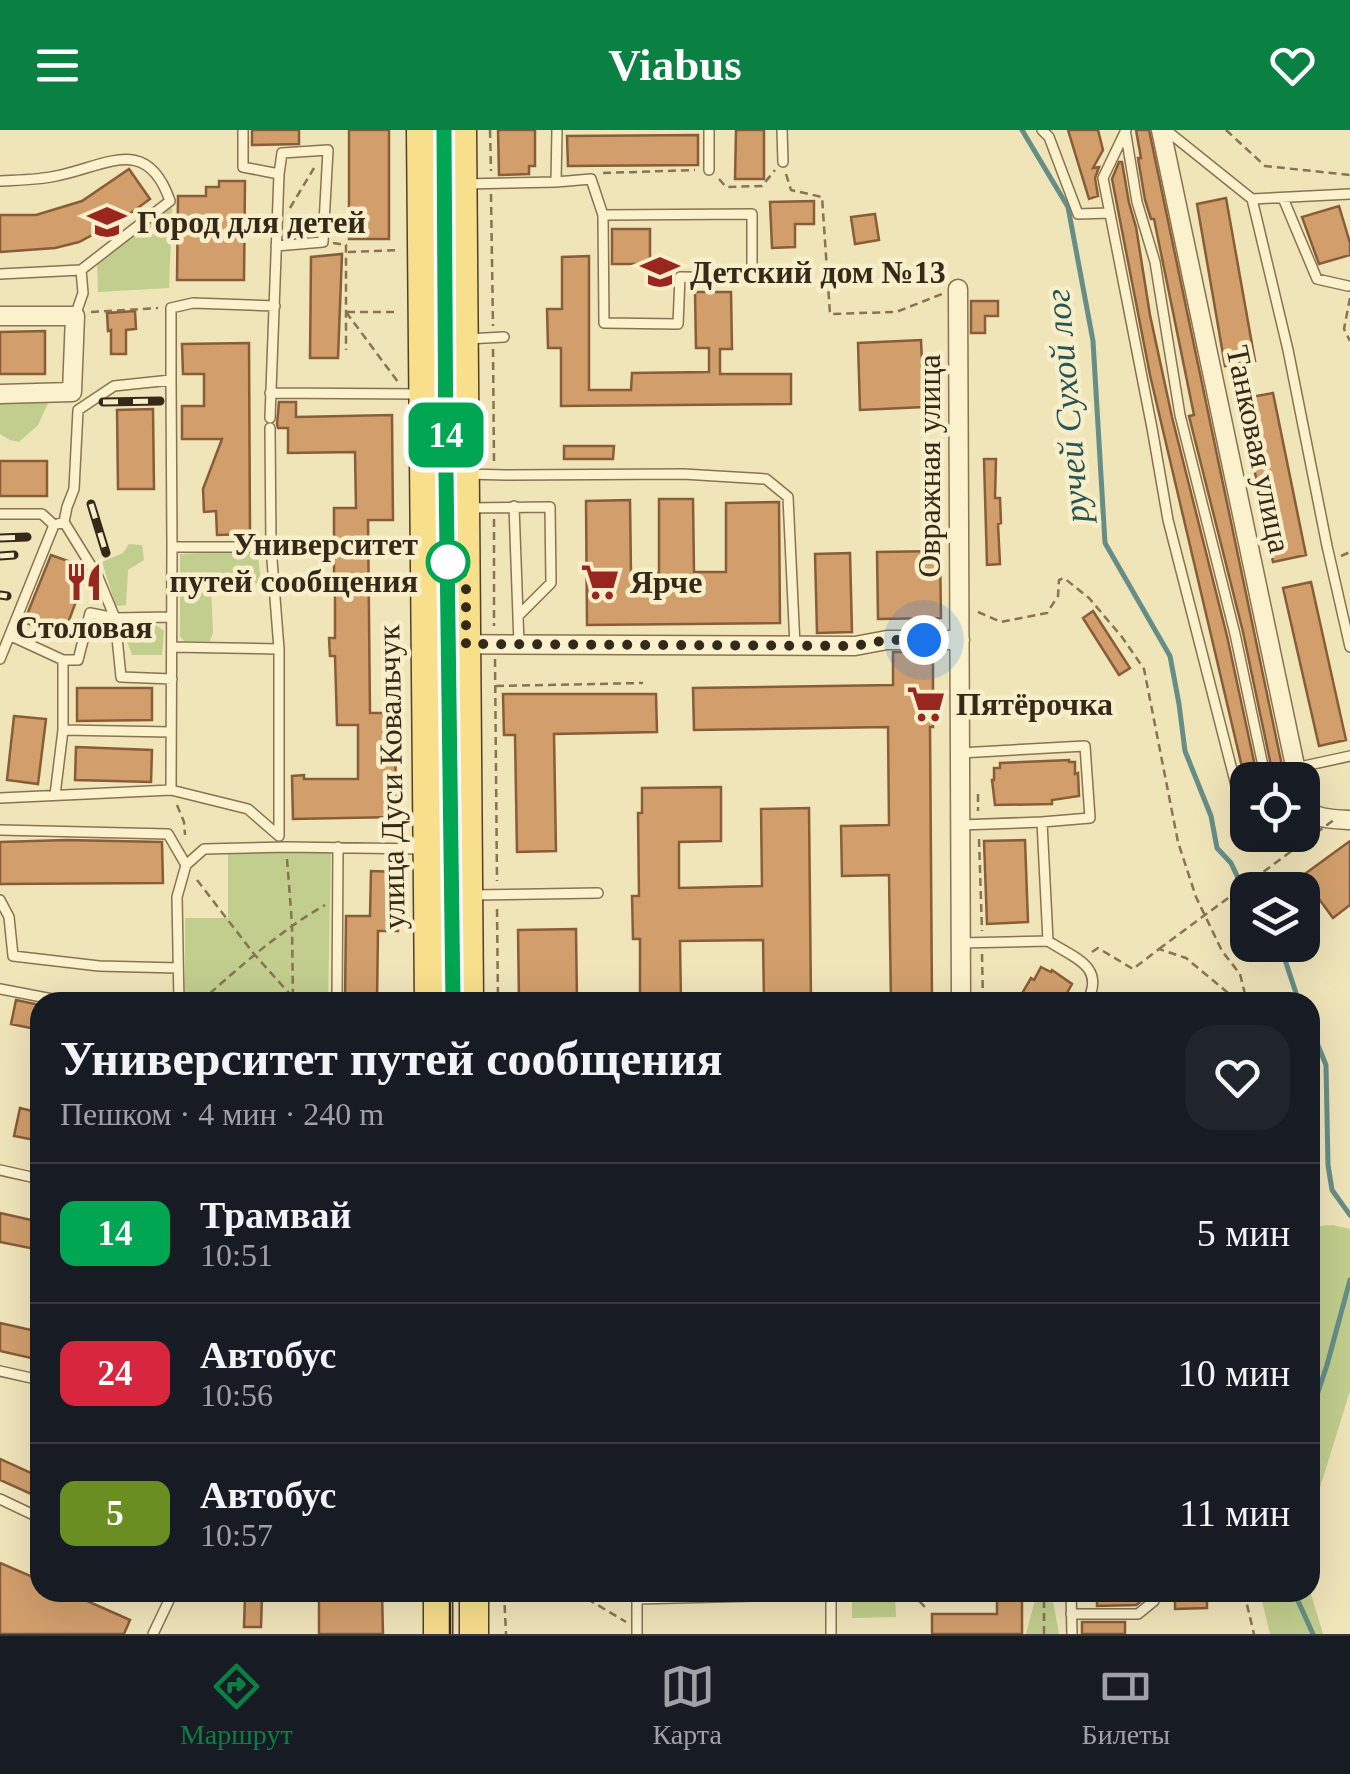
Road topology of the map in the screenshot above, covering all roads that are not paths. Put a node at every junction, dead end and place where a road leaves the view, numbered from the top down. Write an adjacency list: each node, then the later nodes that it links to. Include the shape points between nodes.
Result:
1 (243, 130): 12 (lane, via 243,167)
2 (421, 130): 34 (main road, улица Дуси Ковальчук)
3 (462, 130): 15 (main road)
4 (556, 130): 14 (lane)
5 (709, 130): 11 (lane)
6 (782, 130): 10 (lane)
7 (1042, 130): 19 (lane, via 1078,214)
8 (1164, 130): 17 (lane); 63 (street, Танковая улица)
9 (1126, 131): 19 (lane, via 1104,178); 62 (lane, via 1180,415)
10 (783, 162)
11 (709, 170)
12 (279, 174): 21 (lane); 21 (lane, via 282,154 328,150 322,242)
13 (0, 181): 22 (lane, via 54,177 125,158 149,166 170,201)
14 (556, 182): 15 (lane); 20 (lane, via 591,178)
15 (462, 184): 30 (main road)
16 (1350, 194): 18 (lane)
17 (1252, 198): 18 (lane); 52 (lane)
18 (1282, 198): 24 (lane, via 1317,278)
19 (1110, 213): 64 (lane, via 1168,520)
20 (603, 216): 20 (lane, via 604,323 678,324 680,276 752,278 752,214)
21 (276, 246): 26 (lane)
22 (81, 270): 23 (lane); 28 (lane, via 83,294)
23 (0, 274)
24 (1350, 288)
25 (958, 289): 47 (street, Овражная улица)
26 (275, 306): 31 (lane, via 172,308); 32 (lane)
27 (0, 316): 28 (street)
28 (75, 316): 33 (street, via 72,392)
29 (498, 337): 30 (lane)
30 (464, 339): 36 (main road)
31 (172, 380): 40 (lane, via 114,386 78,410 74,489); 41 (lane)
32 (270, 393): 34 (lane); 42 (lane)
33 (0, 394)
34 (415, 394): 35 (main road, улица Дуси Ковальчук)
35 (423, 472): 36 (lane); 48 (main road, улица Дуси Ковальчук)
36 (465, 474): 38 (main road); 51 (lane, via 766,479 788,497)
37 (514, 506): 38 (lane); 43 (lane); 43 (lane, via 550,506 551,584)
38 (465, 508): 49 (main road)
39 (0, 514): 40 (lane, via 42,514)
40 (59, 524): 44 (lane, via 98,578); 46 (lane)
41 (172, 548): 42 (lane); 45 (lane)
42 (271, 548): 54 (lane)
43 (518, 616): 50 (lane)
44 (115, 618): 45 (lane); 56 (lane, via 90,613 78,660); 57 (lane, via 121,677)
45 (171, 618): 53 (lane)
46 (11, 636): 55 (lane); 56 (lane)
47 (960, 640): 51 (street); 60 (street, Овражная улица)
48 (425, 644): 49 (street); 73 (main road, улица Дуси Ковальчук)
49 (466, 644): 50 (street); 76 (main road)
50 (519, 644): 51 (street)
51 (794, 646)
52 (1350, 647)
53 (172, 648): 54 (lane); 57 (lane)
54 (279, 649): 66 (lane, via 279,836 248,809)
55 (0, 659)
56 (64, 660): 58 (lane)
57 (172, 678): 59 (lane)
58 (63, 730): 59 (lane); 67 (lane)
59 (172, 732): 66 (lane)
60 (960, 753): 69 (lane, via 1086,746 1090,818); 70 (street, Овражная улица)
61 (1350, 756): 65 (lane)
62 (1262, 762)
63 (1295, 762)
64 (1230, 765)
65 (1320, 766)
66 (171, 790): 67 (lane)
67 (55, 796): 68 (lane)
68 (0, 798)
69 (1042, 822): 70 (lane); 79 (lane)
70 (969, 824): 78 (street, Овражная улица)
71 (0, 830): 74 (lane, via 168,834)
72 (338, 848): 73 (lane); 74 (lane, via 204,849); 85 (lane)
73 (426, 849): 86 (main road, улица Дуси Ковальчук)
74 (186, 866): 82 (lane, via 177,897)
75 (598, 892): 76 (lane)
76 (468, 895): 87 (main road)
77 (0, 900): 80 (lane, via 9,916)
78 (960, 942): 79 (lane); 88 (street, Овражная улица)
79 (1048, 942): 89 (lane, via 1087,966)
80 (13, 956): 81 (lane); 82 (lane)
81 (0, 962)
82 (178, 968): 84 (lane)
83 (0, 989): 90 (lane)
84 (179, 992)
85 (337, 992)
86 (429, 992)
87 (469, 992)
88 (961, 992)
89 (1093, 992)
90 (30, 995)
91 (0, 1170): 92 (lane)
92 (30, 1177)
93 (0, 1371): 94 (lane)
94 (30, 1378)
95 (0, 1500): 96 (lane)
96 (30, 1514)
97 (168, 1602): 106 (lane)
98 (438, 1602): 107 (main road)
99 (474, 1602): 108 (main road)
100 (635, 1602): 105 (lane)
101 (830, 1602): 109 (lane)
102 (1071, 1602): 104 (lane)
103 (1153, 1602): 104 (lane, via 1138,1614)
104 (1071, 1614): 110 (lane)
105 (637, 1631)
106 (153, 1634)
107 (438, 1634)
108 (474, 1634)
109 (832, 1634)
110 (1072, 1634)

